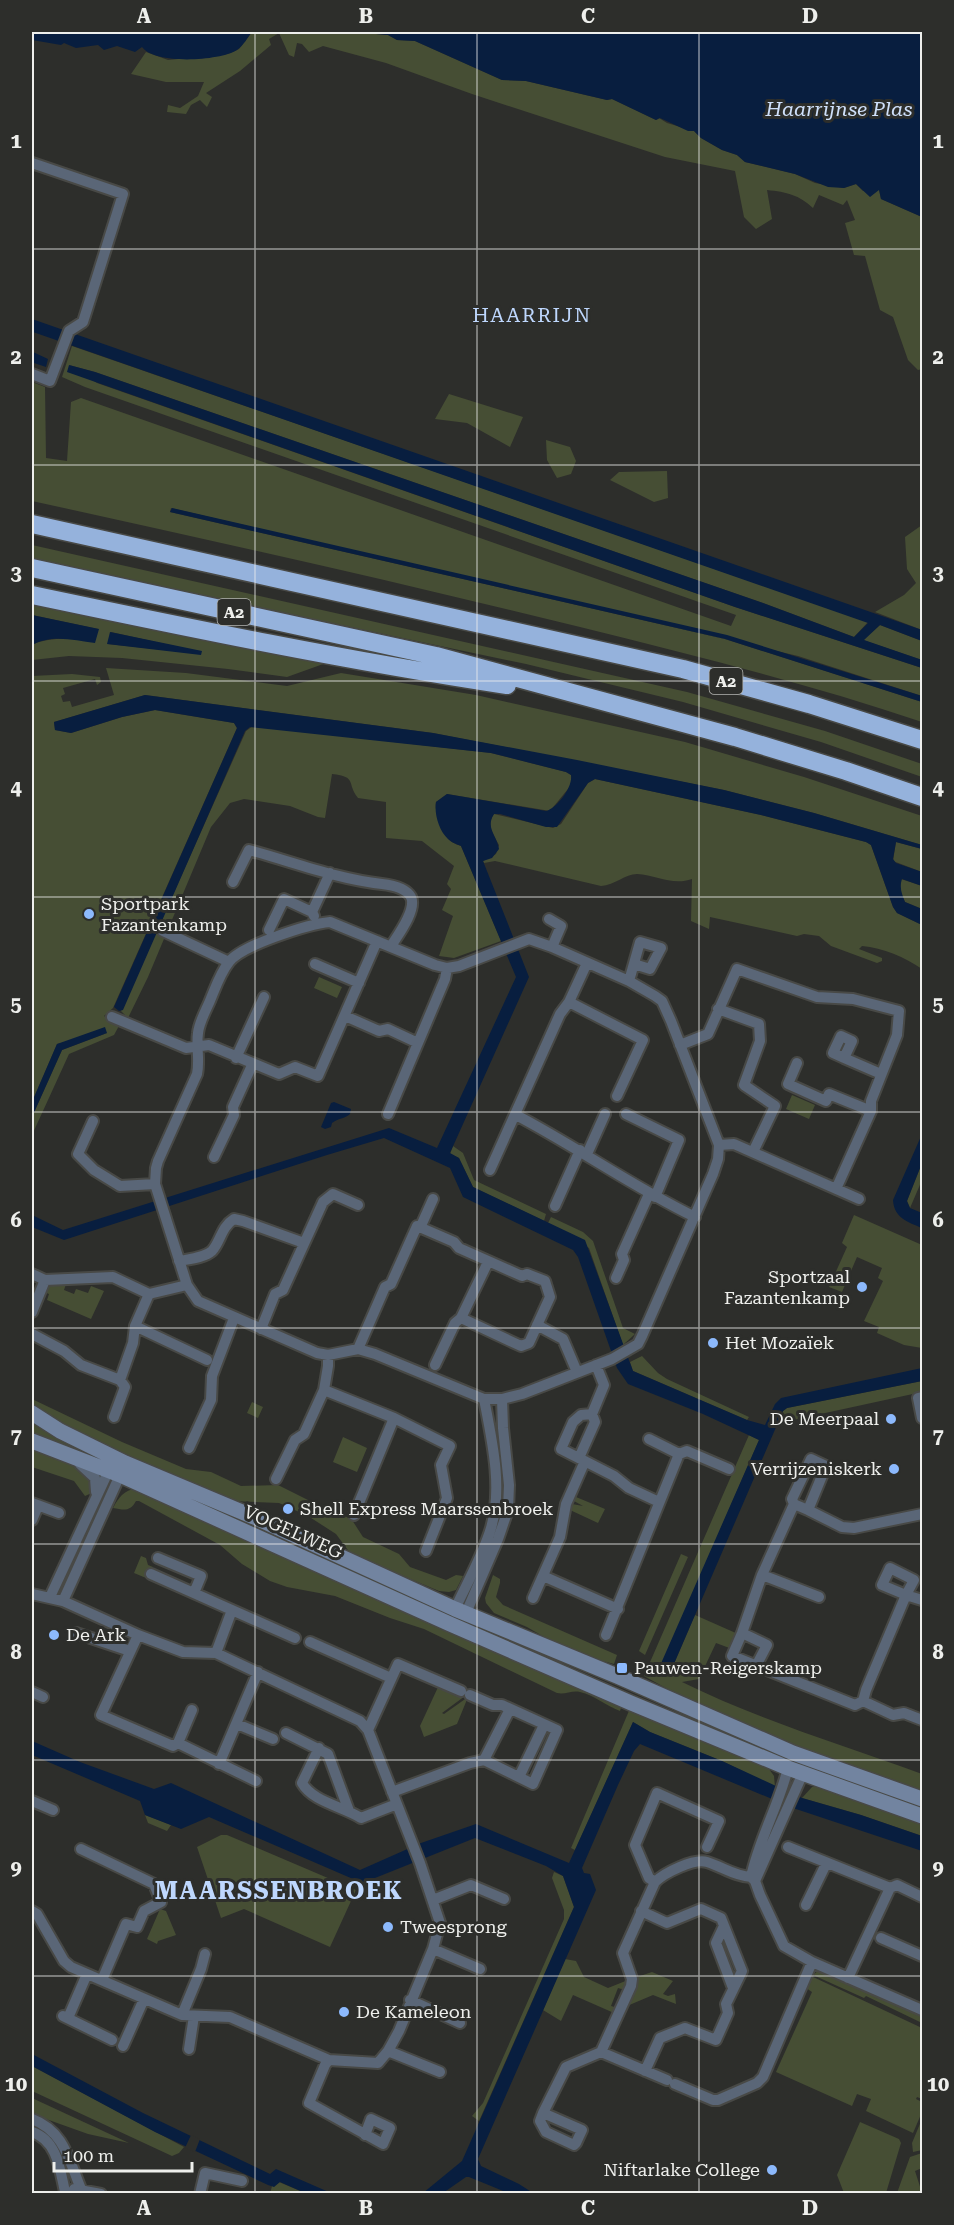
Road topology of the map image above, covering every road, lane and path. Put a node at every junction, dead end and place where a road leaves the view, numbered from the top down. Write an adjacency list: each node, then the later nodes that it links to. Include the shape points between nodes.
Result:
1 (32, 163): 2 (street, via 123,194 83,322 69,331 50,381)
2 (32, 374)
3 (32, 524): 7 (highway, A2, via 683,669)
4 (32, 568): 6 (highway, A2, via 436,656)
5 (32, 595): 6 (highway, A2, via 431,674)
6 (601, 700): 8 (highway, A2, via 775,749)
7 (922, 740)
8 (922, 797)
9 (330, 873): 10 (street, via 249,850); 11 (street); 17 (street, via 406,891 412,904)
10 (233, 882)
11 (312, 912): 13 (street); 14 (street, via 284,899)
12 (549, 919): 18 (street, via 561,926)
13 (317, 923): 16 (street, via 330,922); 19 (street, via 247,948)
14 (269, 930)
15 (163, 931): 19 (street)
16 (377, 941): 17 (street); 25 (street)
17 (391, 946): 23 (street)
18 (552, 947): 20 (street); 23 (street, via 529,939)
19 (229, 962): 33 (street, via 198,1031)
20 (587, 963): 24 (street); 27 (street)
21 (315, 964): 25 (street)
22 (634, 964): 24 (street)
23 (447, 968): 31 (street)
24 (628, 981): 32 (street, via 662,1001)
25 (359, 983): 29 (street)
26 (264, 997): 34 (street)
27 (569, 1002): 39 (street, via 644,1040); 44 (street, via 560,1014)
28 (718, 1009): 32 (street, via 708,1034); 38 (street, via 737,969 817,997 853,999 899,1011 897,1035); 48 (street, via 759,1024 760,1041 744,1085 775,1106)
29 (345, 1016): 31 (street); 36 (street, via 318,1076 296,1067 279,1074)
30 (112, 1017): 33 (street, via 186,1048)
31 (418, 1043): 41 (street)
32 (680, 1045): 46 (street)
33 (198, 1047): 34 (street, via 209,1045); 51 (street, via 197,1074 158,1161)
34 (236, 1058): 36 (street)
35 (844, 1058): 38 (street)
36 (253, 1063): 49 (street)
37 (797, 1063): 40 (street, via 788,1084 826,1101 829,1094)
38 (881, 1074): 40 (street)
39 (617, 1096)
40 (871, 1111): 52 (street)
41 (388, 1114)
42 (604, 1114): 47 (street)
43 (626, 1114): 53 (street, via 679,1140)
44 (516, 1115): 47 (street); 50 (street)
45 (93, 1121): 51 (street, via 78,1155 120,1186)
46 (719, 1145): 48 (street, via 734,1144); 58 (street, via 718,1159)
47 (584, 1152): 53 (street); 57 (street)
48 (753, 1152): 52 (street)
49 (214, 1157)
50 (490, 1170)
51 (155, 1184): 61 (street)
52 (836, 1190): 55 (street)
53 (652, 1196): 58 (street); 64 (street, via 622,1254 624,1260)
54 (433, 1199): 59 (street)
55 (859, 1199)
56 (358, 1205): 60 (street, via 333,1194 323,1202)
57 (555, 1206)
58 (695, 1217): 79 (street, via 638,1344)
59 (420, 1228): 62 (street); 75 (street, via 417,1226 391,1284 385,1287)
60 (304, 1243): 61 (street, via 234,1219 226,1224 212,1251); 73 (street)
61 (179, 1262): 66 (street)
62 (488, 1262): 70 (street); 71 (street, via 544,1281 550,1297)
63 (32, 1274): 65 (street)
64 (616, 1278)
65 (45, 1280): 67 (street, via 113,1277); 68 (street)
66 (187, 1285): 67 (street); 69 (street, via 198,1301)
67 (149, 1294): 72 (street)
68 (32, 1312)
69 (234, 1318): 73 (street); 93 (street, via 212,1376 211,1400)
70 (461, 1318): 71 (street, via 521,1346 529,1343); 78 (street)
71 (537, 1325): 80 (street, via 564,1339)
72 (135, 1326): 77 (street); 81 (street)
73 (261, 1329): 76 (street)
74 (32, 1334): 81 (street, via 81,1365)
75 (358, 1349): 76 (street); 84 (street)
76 (328, 1355): 82 (street)
77 (207, 1360)
78 (435, 1365)
79 (596, 1365): 80 (street); 87 (street, via 604,1385)
80 (577, 1372): 85 (street)
81 (120, 1380): 88 (street, via 125,1387)
82 (324, 1390): 89 (street); 99 (street, via 304,1434 295,1440)
83 (922, 1397): 90 (street, via 918,1398)
84 (484, 1399): 85 (street); 125 (street, via 495,1473 494,1512)
85 (502, 1399): 125 (street, via 508,1510 498,1539)
86 (32, 1413): 97 (street, VOGELWEG)
87 (592, 1414): 96 (street, via 595,1422); 96 (street, via 580,1415 573,1422 561,1449)
88 (114, 1417)
89 (394, 1418): 109 (street); 111 (street, via 450,1446 441,1465 447,1498)
90 (922, 1418)
91 (649, 1438): 94 (street)
92 (32, 1442): 95 (street, VOGELWEG)
93 (189, 1448)
94 (679, 1454): 98 (street, via 687,1451); 103 (street)
95 (70, 1457): 97 (street, VOGELWEG); 102 (street, via 95,1478)
96 (582, 1460): 103 (street); 115 (street, via 566,1504 560,1537)
97 (117, 1466): 102 (street); 122 (street); 125 (street, VOGELWEG, via 254,1517); 126 (street, VOGELWEG)
98 (729, 1469)
99 (276, 1479)
100 (800, 1484): 101 (street); 101 (street, via 812,1459 826,1466); 105 (street, via 792,1499)
101 (816, 1490): 106 (street)
102 (94, 1501): 118 (street)
103 (659, 1502): 124 (street)
104 (35, 1504): 107 (street); 110 (street)
105 (794, 1504): 106 (street); 114 (street)
106 (808, 1510): 108 (street, via 842,1527 854,1528)
107 (59, 1513)
108 (922, 1514)
109 (354, 1515)
110 (32, 1520)
111 (426, 1551)
112 (158, 1558): 116 (street, via 201,1576)
113 (151, 1575): 116 (street)
114 (762, 1575): 119 (street); 128 (street)
115 (543, 1576): 120 (street); 124 (street)
116 (194, 1593): 123 (street)
117 (32, 1594): 118 (street)
118 (50, 1597): 122 (street)
119 (819, 1597)
120 (533, 1598)
121 (922, 1600): 140 (street, via 906,1594)
122 (63, 1601): 129 (street)
123 (232, 1610): 131 (street); 134 (street)
124 (618, 1610): 130 (street)
125 (460, 1611): 126 (street); 152 (street, VOGELWEG, via 793,1753)
126 (454, 1626): 152 (street, VOGELWEG, via 632,1703)
127 (76, 1633): 133 (street)
128 (742, 1633): 135 (street, via 732,1656); 135 (street, via 767,1645)
129 (138, 1635): 133 (street); 134 (street, via 183,1652)
130 (606, 1635)
131 (295, 1638)
132 (310, 1642): 137 (street)
133 (130, 1651): 148 (street, via 101,1715 172,1746)
134 (216, 1653): 136 (street)
135 (756, 1666): 140 (street, via 855,1705)
136 (258, 1672): 144 (street); 145 (street, via 360,1721)
137 (392, 1678): 141 (street, via 398,1664); 145 (street)
138 (32, 1692): 139 (street)
139 (43, 1696)
140 (863, 1701): 143 (street, via 893,1715 904,1713)
141 (510, 1709): 150 (street); 150 (street, via 544,1725 519,1777)
142 (192, 1710): 148 (street)
143 (922, 1720)
144 (237, 1724): 147 (street); 151 (street)
145 (368, 1730): 154 (street)
146 (286, 1733): 149 (street)
147 (273, 1739)
148 (178, 1743): 151 (street)
149 (319, 1748): 159 (street, via 328,1754); 159 (street, via 302,1783 308,1793)
150 (484, 1760): 154 (street)
151 (219, 1764): 153 (street)
152 (800, 1766): 155 (street, VOGELWEG); 160 (street, via 796,1789); 160 (street, via 784,1785); 161 (street, VOGELWEG)
153 (256, 1781)
154 (392, 1792): 157 (street)
155 (922, 1799)
156 (32, 1801): 158 (street)
157 (397, 1804): 159 (street, via 361,1818); 171 (street)
158 (53, 1810)
159 (349, 1811)
160 (780, 1812): 166 (street)
161 (922, 1816)
162 (707, 1847): 167 (street, via 719,1821 657,1793 634,1845 649,1878)
163 (788, 1847): 165 (street)
164 (81, 1849): 183 (street, via 154,1884 161,1902 144,1911 137,1927 126,1924)
165 (826, 1864): 168 (street); 172 (street)
166 (753, 1879): 167 (street, via 702,1861 661,1876); 179 (street, via 784,1946)
167 (655, 1882): 174 (street)
168 (890, 1888): 169 (street, via 897,1885); 182 (street)
169 (922, 1897)
170 (504, 1899): 171 (street, via 471,1885)
171 (433, 1900): 176 (street, via 440,1923)
172 (806, 1905)
173 (32, 1911): 181 (street, via 64,1961)
174 (641, 1911): 194 (street, via 622,1953 632,1986); 196 (street, via 667,1923 701,1909 721,1918 742,1971 726,2004 728,2013 716,2040 685,2028 660,2038)
175 (881, 1938): 178 (street)
176 (433, 1949): 180 (street); 185 (street)
177 (205, 1954): 187 (street)
178 (922, 1956)
179 (812, 1962): 182 (street); 196 (street, via 763,2077 757,2082 712,2100)
180 (480, 1969)
181 (87, 1974): 183 (street); 190 (street, via 65,2017)
182 (848, 1978): 186 (street)
183 (102, 1980): 184 (street)
184 (144, 1999): 187 (street); 191 (street)
185 (410, 2000): 189 (street); 193 (street)
186 (922, 2010)
187 (182, 2015): 188 (street)
188 (194, 2016): 192 (street); 195 (street, via 230,2017)
189 (460, 2023)
190 (112, 2040)
191 (123, 2046)
192 (189, 2049)
193 (388, 2051): 195 (street, via 378,2063); 197 (street)
194 (601, 2052): 196 (street); 198 (street, via 566,2067)
195 (329, 2060): 201 (street, via 309,2103)
196 (645, 2071)
197 (440, 2072)
198 (543, 2113)
199 (32, 2119): 203 (street, via 54,2132 64,2145)
200 (32, 2132): 204 (street, via 47,2141 56,2154)
201 (364, 2135)
202 (242, 2181): 206 (street, via 205,2173)
203 (81, 2189): 204 (street); 205 (street)
204 (64, 2193)
205 (101, 2193)
206 (200, 2193)

